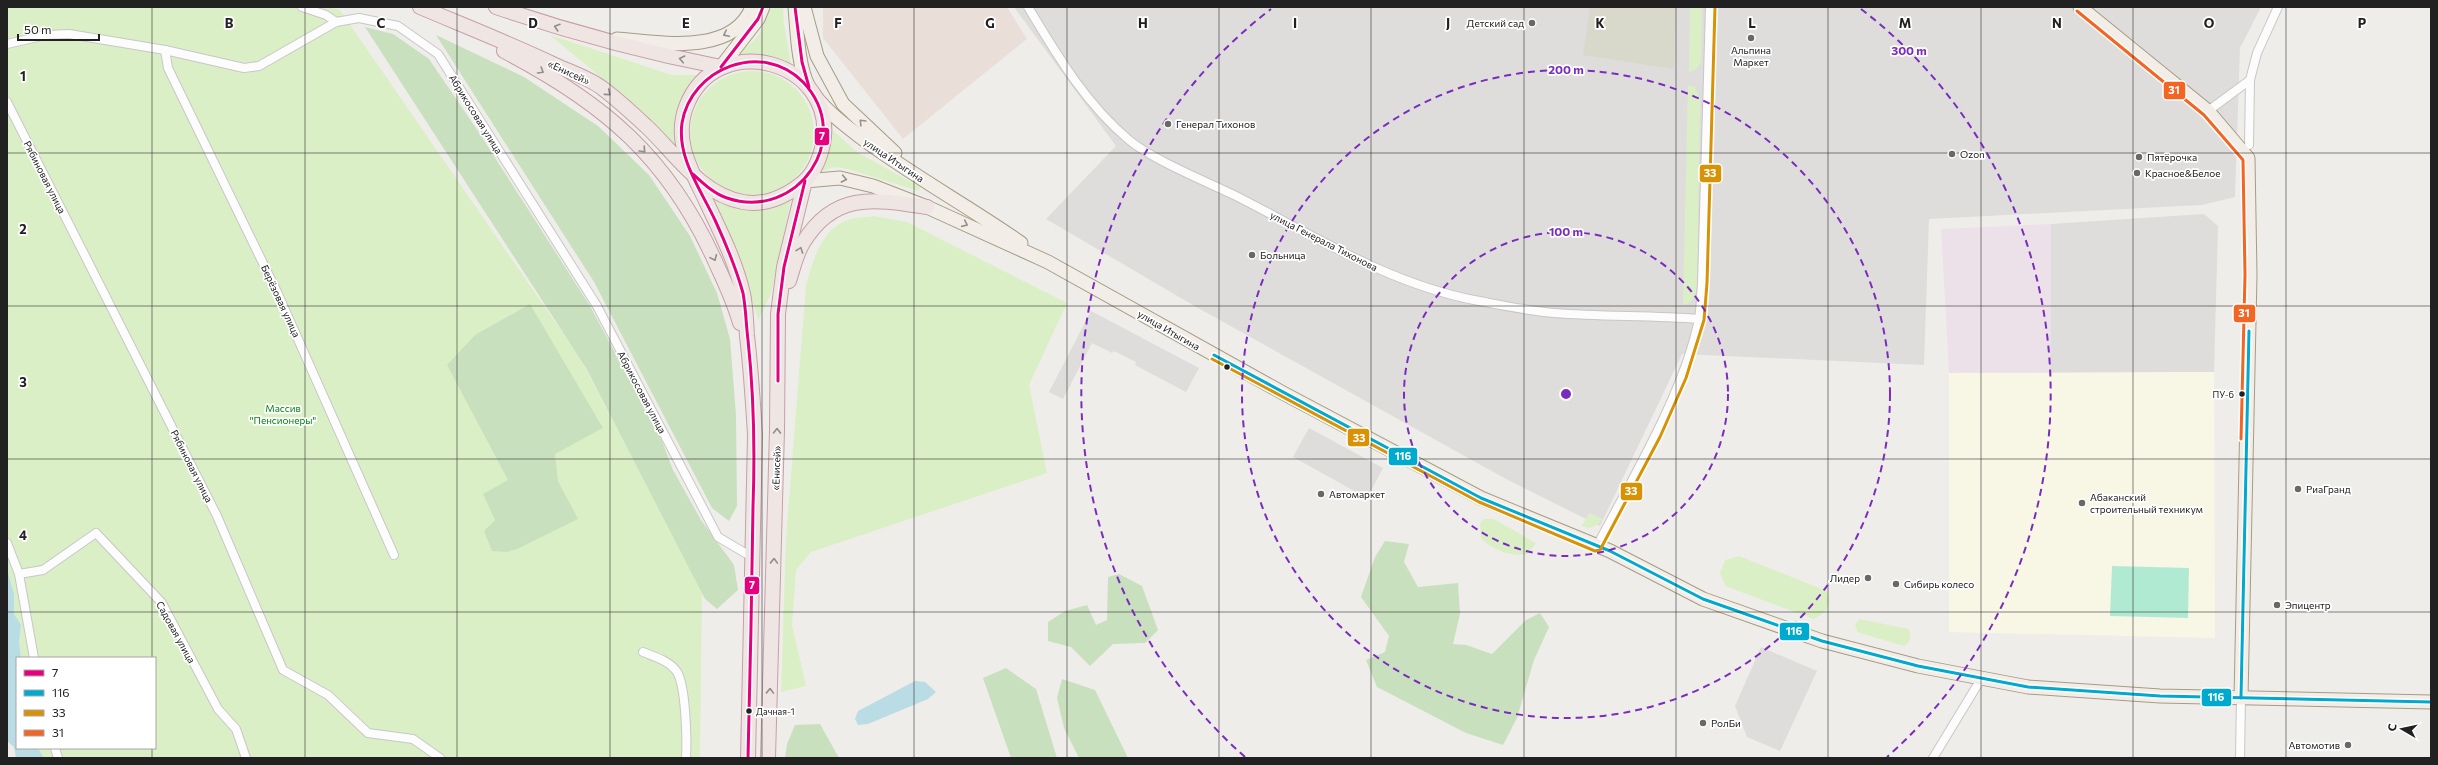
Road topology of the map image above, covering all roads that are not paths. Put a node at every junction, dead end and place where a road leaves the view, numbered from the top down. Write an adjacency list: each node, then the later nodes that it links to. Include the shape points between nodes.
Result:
1 (302, 7): 12 (street, via 326,15)
2 (420, 7): 22 (highway, «Енисей», one-way to 22, via 526,51 600,86 645,125); 29 (highway, one-way to 29, via 520,59 580,95 625,130 658,166 702,232 722,276 737,312)
3 (496, 7): 13 (highway, «Енисей», one-way to 3)
4 (752, 7): 13 (main road, one-way to 13, via 743,23 732,32 705,42 682,44)
5 (763, 7): 16 (main road, via 758,19)
6 (795, 7): 18 (main road, via 802,62)
7 (804, 7): 24 (main road, one-way to 7, via 872,133 843,104 817,56)
8 (1028, 7): 28 (street, улица Генерала Тихонова, via 1072,79 1094,106 1129,140 1336,250 1401,280 1472,300 1554,313)
9 (1710, 7): 28 (street)
10 (2080, 7): 20 (main road)
11 (2278, 7): 17 (street, via 2257,53)
12 (336, 22): 15 (street, Абрикосовая улица, via 259,66 244,68); 33 (street, Абрикосовая улица, via 359,18 398,26 438,54 596,306 718,537)
13 (593, 37): 16 (highway, «Енисей», one-way to 13, via 645,52)
14 (7, 44): 15 (street, Абрикосовая улица, via 46,35 69,34)
15 (165, 50): 32 (street, Берёзовая улица, via 168,68 278,292)
16 (721, 67): 18 (highway, «Енисей», via 753,61 772,64 790,71); 22 (highway, «Енисей», via 704,80 694,92 682,122 684,155)
17 (2250, 80): 20 (street); 21 (street)
18 (809, 87): 23 (highway, «Енисей», via 819,106 824,137 821,153); 24 (main road, улица Итыгина, via 843,123)
19 (7, 102): 41 (street, Рябиновая улица, via 217,516 283,670 328,695 368,733 413,739)
20 (2208, 111): 38 (main road, via 2248,158 2250,275)
21 (2249, 144)
22 (693, 174): 23 (highway, «Енисей», via 709,189 728,199 749,203 771,201 791,193); 29 (highway, via 735,267 743,295)
23 (805, 181): 25 (main road, улица Итыгина, one-way to 25, via 840,178 873,186); 27 (highway, «Енисей», via 784,267)
24 (933, 185): 26 (main road, улица Итыгина)
25 (927, 207): 26 (main road, улица Итыгина, one-way to 26); 27 (highway, one-way to 25, via 802,244 819,221 840,208 857,202 881,200)
26 (1048, 262): 31 (main road, улица Итыгина, via 1283,393 1481,498)
27 (778, 314): 44 (highway, «Енисей», one-way to 27)
28 (1699, 318): 31 (street, via 1686,364 1656,431)
29 (752, 386): 33 (highway)
30 (7, 543): 34 (street)
31 (1597, 546): 37 (main road, улица Итыгина, via 1703,599 1793,631 1904,662)
32 (394, 555)
33 (752, 557): 43 (highway)
34 (19, 574): 36 (street); 40 (street, Садовая улица, via 43,570 96,533 162,603 218,709 236,729)
35 (643, 652): 42 (street, via 667,662 678,673 687,725)
36 (34, 657)
37 (1981, 679): 38 (main road, улица Итыгина, via 2028,687 2160,696); 45 (street)
38 (2241, 698): 39 (main road, улица Итыгина); 46 (street)
39 (2431, 702)
40 (246, 758)
41 (440, 758)
42 (686, 758)
43 (748, 758)
44 (768, 758)
45 (1933, 758)
46 (2240, 758)

